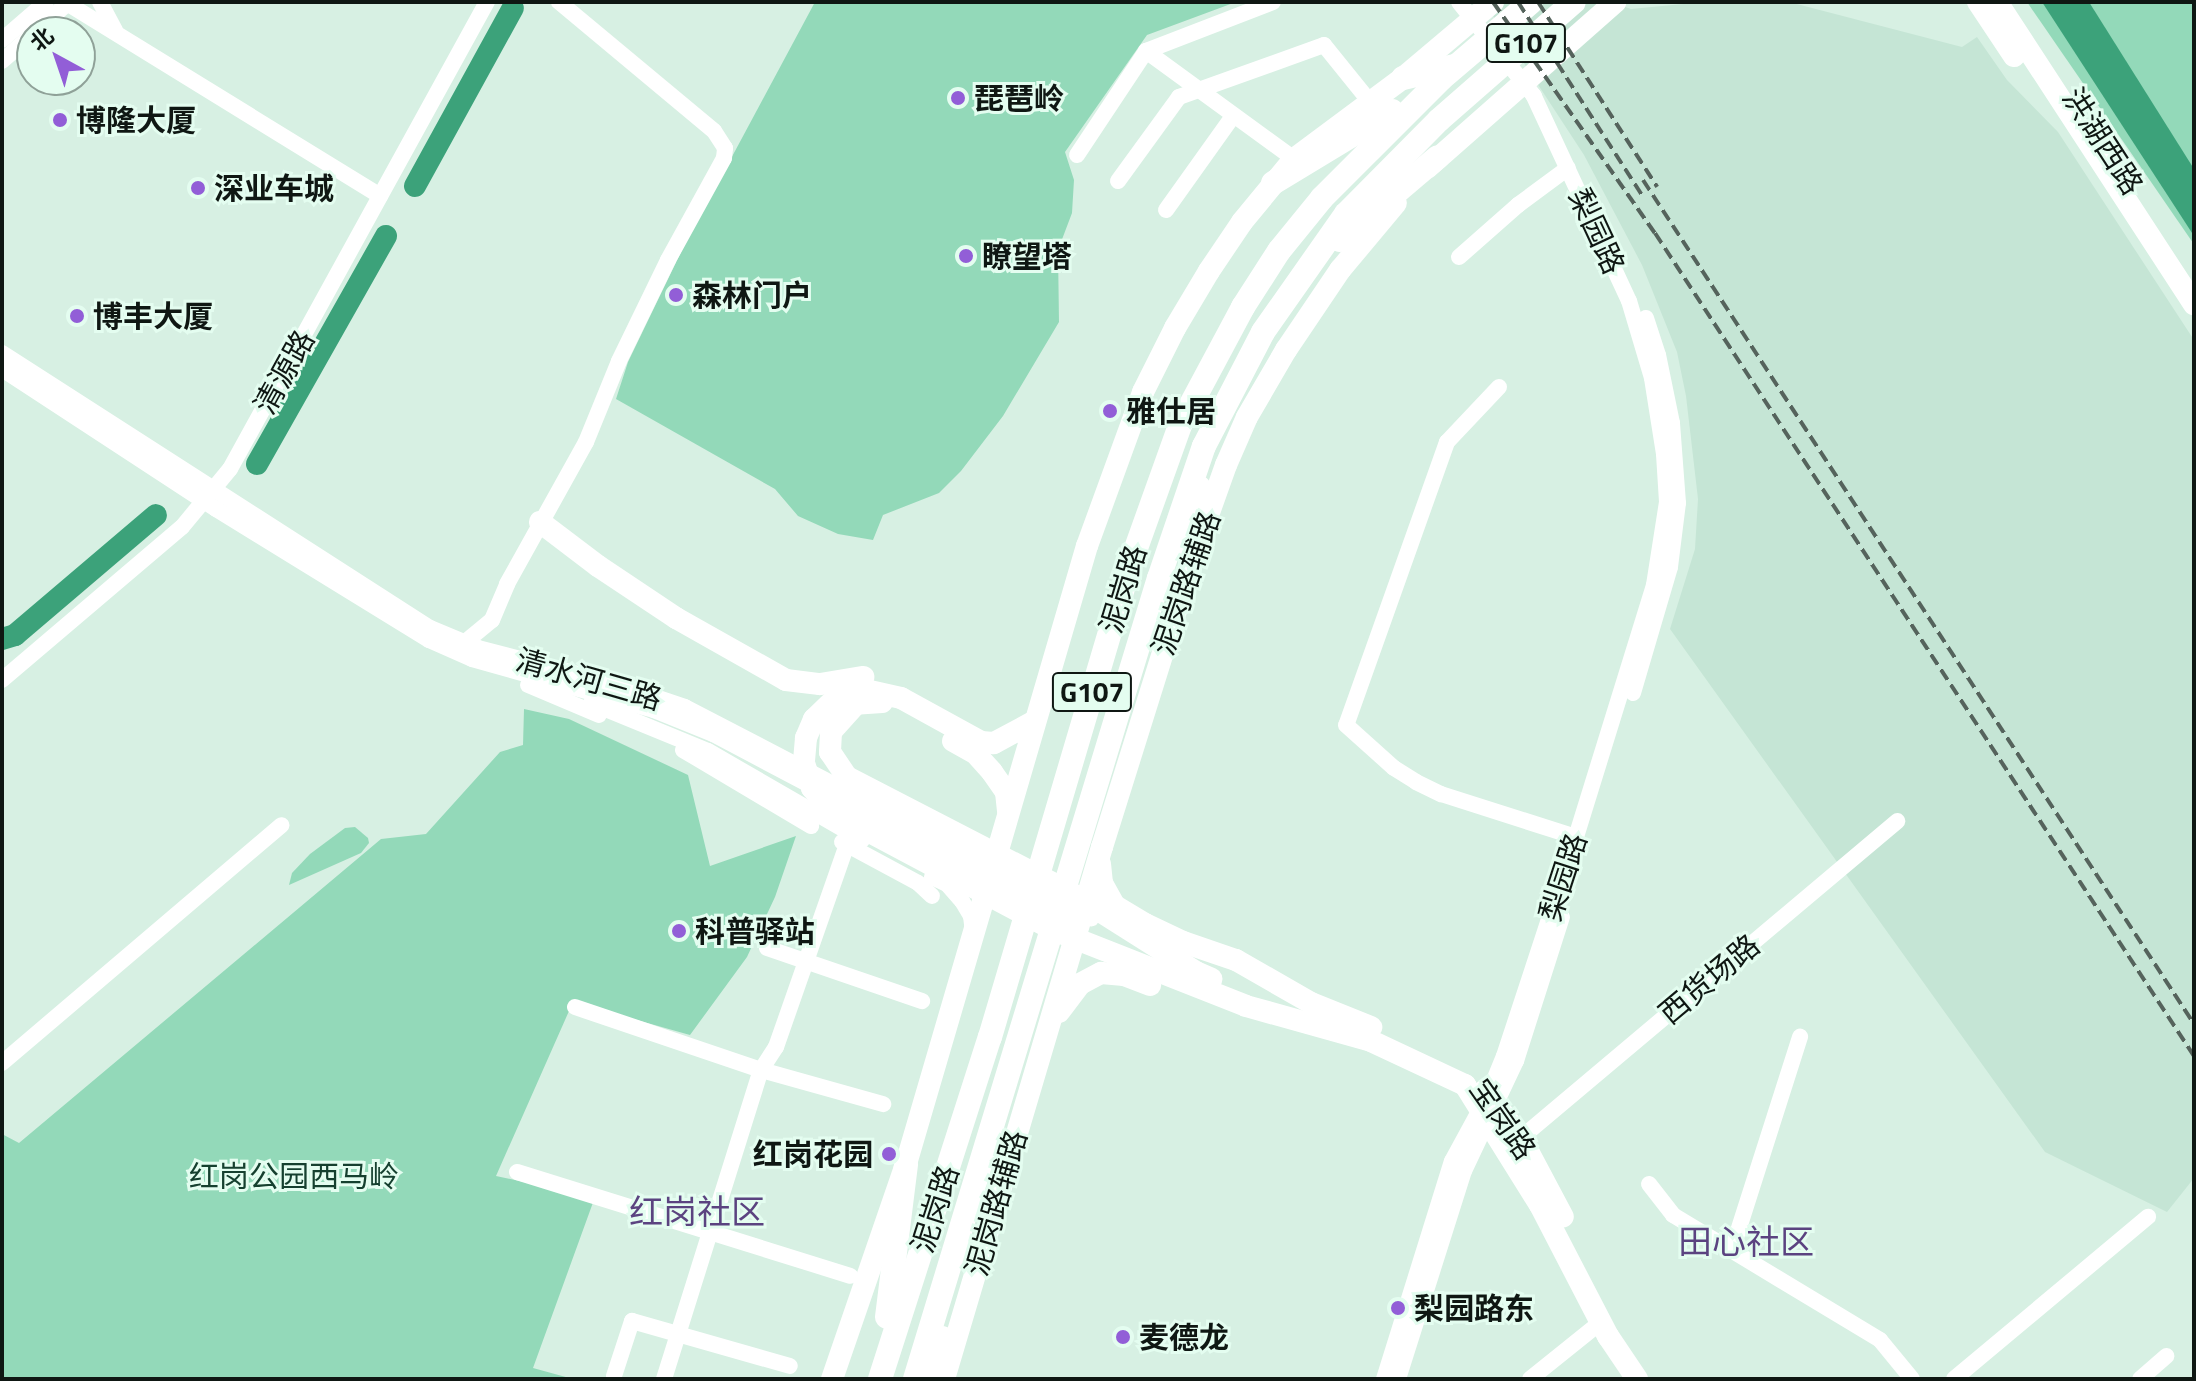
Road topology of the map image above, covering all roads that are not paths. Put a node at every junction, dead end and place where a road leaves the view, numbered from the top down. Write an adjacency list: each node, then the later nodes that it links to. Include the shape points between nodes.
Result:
1 (46, 2): 17 (street)
2 (100, 2): 16 (street)
3 (480, 2): 31 (street, 清源路)
4 (487, 2): 31 (street, 清源路)
5 (559, 2): 42 (street, via 677,97 725,148 619,361 586,442)
6 (1273, 2): 18 (street)
7 (1459, 2): 28 (street, via 1534,96)
8 (1493, 2): 21 (main road)
9 (1531, 2): 19 (highway, G107)
10 (1574, 2): 34 (highway, 泥岗路 / G107, via 1382,174)
11 (1615, 2): 26 (main road, 泥岗路辅路)
12 (1978, 2): 20 (main road, 洪湖西路)
13 (1997, 2): 20 (main road, 洪湖西路)
14 (2012, 2): 20 (main road, 洪湖西路)
15 (67, 3): 16 (street)
16 (121, 37): 31 (street)
17 (2, 40)
18 (1146, 51): 22 (street); 25 (street)
19 (1451, 71): 21 (highway); 30 (highway); 86 (highway, 泥岗路 / G107, via 1360,156 1279,251 1235,320 1180,425 1130,565 990,1037)
20 (2042, 73): 35 (main road, 洪湖西路); 36 (main road, 洪湖西路)
21 (1403, 78): 23 (main road)
22 (1197, 88): 23 (street, via 1324,45); 24 (street); 29 (street, via 1169,106)
23 (1370, 102): 27 (main road)
24 (1233, 116): 27 (street); 32 (street)
25 (1077, 155)
26 (1438, 157): 34 (highway); 43 (main road, 泥岗路辅路, via 1340,270 1286,350 1247,417)
27 (1294, 159): 30 (main road)
28 (1568, 168): 33 (street); 55 (street, 梨园路, via 1639,329 1661,432 1667,502 1654,585); 71 (street, 梨园路, via 1634,291 1658,355 1676,458 1676,531 1659,609 1519,1050)
29 (1118, 181)
30 (1273, 183): 49 (main road, via 1202,283 1143,392 1087,546)
31 (378, 195): 41 (street, 清源路, via 230,469)
32 (1166, 210)
33 (1459, 257)
34 (1311, 264): 40 (highway, 泥岗路 / G107, via 1263,332)
35 (2194, 279)
36 (2194, 304)
37 (2, 353): 41 (street, 清水河三路)
38 (2, 369): 41 (street, 清水河三路)
39 (1499, 387): 55 (street, via 1447,442 1346,725 1416,782)
40 (1204, 446): 43 (highway); 79 (highway, 泥岗路 / G107, via 1159,578)
41 (206, 493): 44 (street, 清水河三路, via 393,621); 46 (street, 清源路); 48 (street, 清源路, via 182,527)
42 (540, 522): 44 (street, via 492,620); 51 (main road, via 676,618 786,680 812,685 887,679 982,730)
43 (1190, 566): 57 (main road, 泥岗路辅路)
44 (458, 647): 45 (street, 清水河三路); 50 (street, 清水河三路, via 656,696)
45 (472, 659): 47 (street, 清水河三路); 56 (street, via 679,748)
46 (2, 671)
47 (531, 677): 50 (street, 清水河三路); 59 (street, via 708,751 817,817 947,884 967,909)
48 (2, 680)
49 (1035, 721): 51 (main road); 52 (main road)
50 (716, 729): 62 (street, 清水河三路)
51 (1006, 736): 62 (main road, via 994,743 973,740 901,698 873,689 848,692 826,705 809,728 804,750 812,788 834,813 1056,931)
52 (1008, 812): 59 (main road); 62 (main road, via 1003,786 976,754 896,707 868,700 837,721 830,752 847,777 1075,894)
53 (1897, 821): 72 (street, 西货场路)
54 (282, 825): 68 (street)
55 (1576, 837): 71 (street, 梨园路)
56 (847, 844): 58 (street); 61 (street)
57 (1102, 847): 65 (main road, 泥岗路辅路); 66 (main road, via 1100,875 1115,906 1160,932 1236,960)
58 (932, 896)
59 (973, 933): 73 (main road)
60 (767, 948): 61 (street)
61 (809, 962): 63 (street); 69 (street, via 776,1047)
62 (1193, 978): 66 (main road, 宝岗路)
63 (922, 1001)
64 (575, 1007): 69 (street)
65 (1049, 1027): 66 (main road, via 1080,984 1112,973 1309,1040); 91 (main road, 泥岗路辅路)
66 (1376, 1036): 71 (main road, 宝岗路, via 1473,1073)
67 (1800, 1037): 78 (street)
68 (2, 1063)
69 (761, 1070): 70 (street); 77 (street)
70 (883, 1104)
71 (1489, 1108): 72 (main road, 宝岗路); 81 (main road, 宝岗路); 92 (street, 梨园路, via 1452,1161); 93 (street, 梨园路)
72 (1521, 1138): 96 (main road, 宝岗路, via 1613,1315)
73 (906, 1164): 86 (highway); 88 (main road)
74 (517, 1172): 77 (street)
75 (1649, 1184): 78 (street, via 1673,1215)
76 (2148, 1217): 98 (street)
77 (710, 1233): 80 (street); 82 (street)
78 (1732, 1250): 97 (street, via 1880,1340)
79 (952, 1262): 89 (highway, 泥岗路 / G107); 90 (highway)
80 (850, 1276)
81 (1601, 1322): 94 (street); 95 (main road, 宝岗路)
82 (678, 1335): 84 (street); 85 (street, via 632,1321); 87 (street)
83 (2166, 1356): 99 (street)
84 (790, 1366)
85 (614, 1376)
86 (880, 1377)
87 (664, 1379)
88 (832, 1379)
89 (915, 1379)
90 (933, 1379)
91 (944, 1379)
92 (1384, 1379)
93 (1398, 1379)
94 (1530, 1379)
95 (1637, 1379)
96 (1655, 1379)
97 (1912, 1379)
98 (1954, 1379)
99 (2140, 1379)

